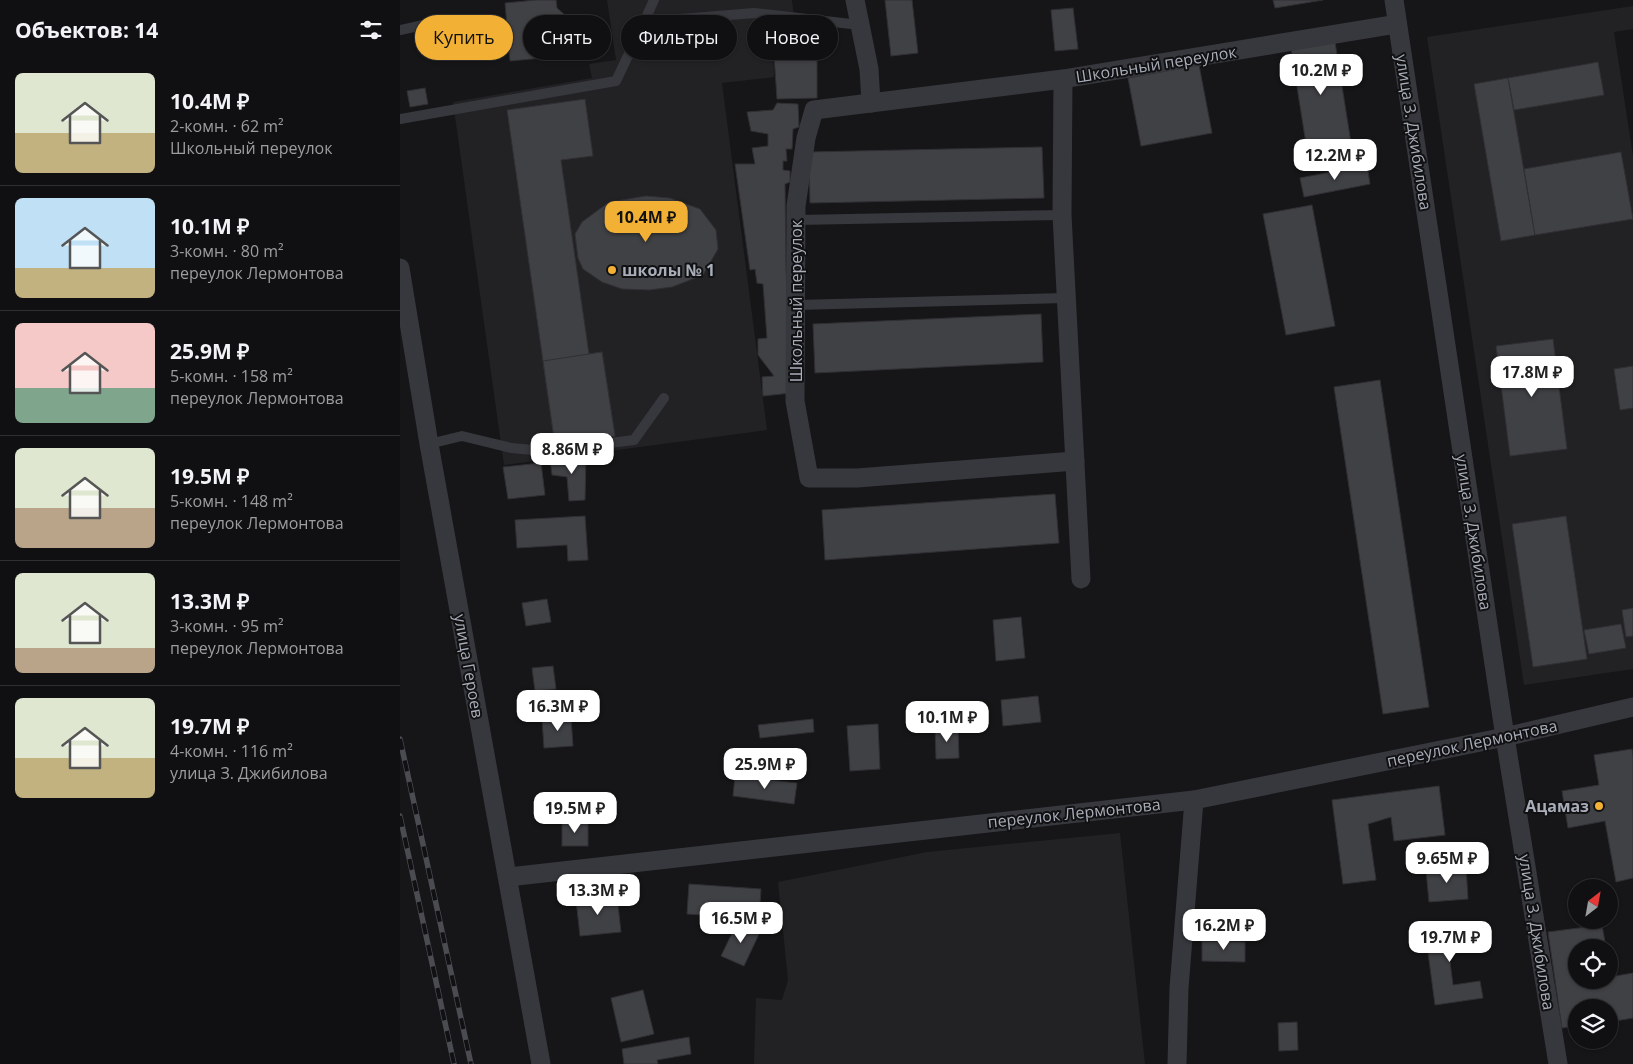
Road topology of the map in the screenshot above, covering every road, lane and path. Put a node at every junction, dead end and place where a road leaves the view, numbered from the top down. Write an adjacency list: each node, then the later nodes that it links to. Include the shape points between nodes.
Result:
1 (654, 0): 4 (lane)
2 (855, 0): 7 (street)
3 (1394, 0): 6 (street, улица З. Джибилова)
4 (647, 15)
5 (730, 15): 7 (lane, via 754,13)
6 (1397, 24): 11 (street, Школьный переулок); 24 (street, улица З. Джибилова)
7 (860, 25): 12 (street)
8 (415, 27): 9 (lane)
9 (400, 30)
10 (626, 60): 13 (lane, via 616,81)
11 (1063, 79): 12 (street, Школьный переулок); 14 (street, Школьный переулок)
12 (871, 103): 15 (street, Школьный переулок, via 814,110 806,138)
13 (400, 119)
14 (1062, 214): 15 (lane); 17 (street, Школьный переулок)
15 (796, 220): 18 (street, Школьный переулок)
16 (400, 268): 20 (street, улица Героев)
17 (1066, 298): 18 (lane); 21 (street, Школьный переулок)
18 (796, 305): 21 (street, Школьный переулок, via 795,401 810,478 857,478)
19 (664, 398): 20 (lane, via 634,440 545,451 511,448 462,436)
20 (429, 444): 26 (street, улица Героев)
21 (1074, 461): 22 (street, Школьный переулок)
22 (1081, 579)
23 (1633, 707): 24 (street, переулок Лермонтова)
24 (1505, 737): 25 (street, переулок Лермонтова); 29 (street, улица З. Джибилова)
25 (1194, 800): 26 (street, переулок Лермонтова); 28 (street, via 1179,988)
26 (508, 877): 27 (street, улица Героев)
27 (541, 1064)
28 (1177, 1064)
29 (1558, 1064)

